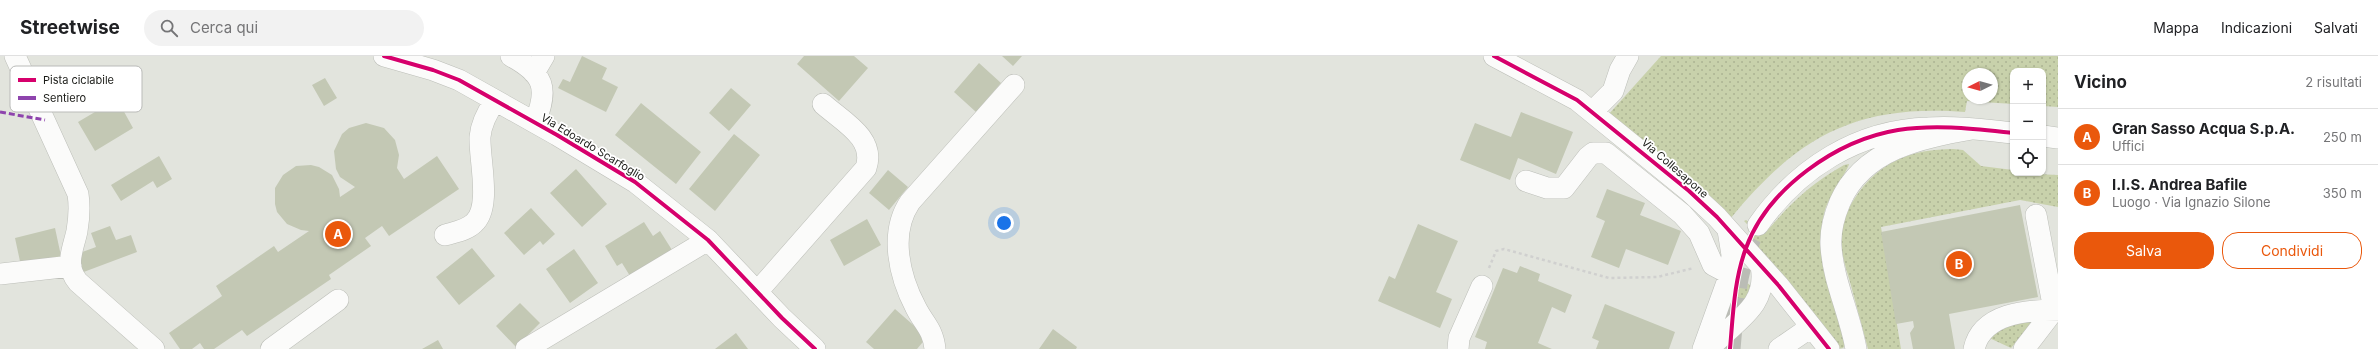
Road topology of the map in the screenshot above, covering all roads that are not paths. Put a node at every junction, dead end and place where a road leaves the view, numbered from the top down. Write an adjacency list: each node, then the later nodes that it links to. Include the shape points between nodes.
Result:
1 (15, 56): 7 (street)
2 (384, 56): 9 (street, Via Edoardo Scarfoglio, via 447,75)
3 (511, 56): 6 (street)
4 (1494, 56): 11 (street, Via Collesapone, via 1564,91)
5 (1628, 56): 11 (street, via 1613,91)
6 (539, 65): 13 (street, via 544,96)
7 (20, 66)
8 (1014, 85): 39 (street, via 910,202 900,221 897,242 903,272 916,309 930,329)
9 (495, 100): 13 (street, Via Edoardo Scarfoglio); 22 (street, via 480,133 483,187 480,214 472,225)
10 (823, 104): 29 (street, via 864,140 869,154 866,168)
11 (1593, 111): 21 (street, Via Collesapone, via 1689,191)
12 (41, 112): 24 (street, via 78,194 79,214 70,252)
13 (535, 122): 23 (street, Via Edoardo Scarfoglio, via 635,182)
14 (1972, 129): 15 (street); 20 (street, via 1898,130 1852,145 1802,175 1777,200); 45 (street, via 1918,141 1889,152 1861,171 1845,192 1834,216 1831,246 1835,271)
15 (2010, 133)
16 (2046, 136): 17 (street)
17 (2058, 138)
18 (1526, 180): 27 (street, via 1547,188 1564,188 1588,157 1593,153 1606,153 1682,214 1699,233 1710,261 1717,269)
19 (2036, 215): 33 (street)
20 (1758, 225)
21 (1728, 230): 25 (street, Via Collesapone); 27 (street, via 1732,255)
22 (445, 235)
23 (708, 240): 29 (street, Via Edoardo Scarfoglio); 37 (street)
24 (71, 266): 26 (street); 35 (street, via 78,282)
25 (1761, 266): 27 (street, via 1746,266); 30 (street, Via Collesapone); 31 (street, via 1763,283)
26 (0, 274)
27 (1730, 274): 41 (street)
28 (1482, 286): 40 (street, via 1459,338)
29 (757, 292): 38 (street, Via Edoardo Scarfoglio)
30 (1785, 293): 31 (street, via 1774,290); 34 (street, Via Collesapone)
31 (1758, 297): 42 (street, via 1747,314)
32 (338, 300): 36 (street)
33 (2056, 310): 46 (street, via 2022,313 1993,322 1977,337); 47 (street)
34 (1811, 327): 43 (street); 44 (street, Via Collesapone)
35 (154, 349)
36 (271, 349)
37 (526, 349)
38 (815, 349)
39 (934, 349)
40 (1458, 349)
41 (1703, 349)
42 (1709, 349)
43 (1779, 349)
44 (1829, 349)
45 (1856, 349)
46 (1974, 349)
47 (2024, 349)

